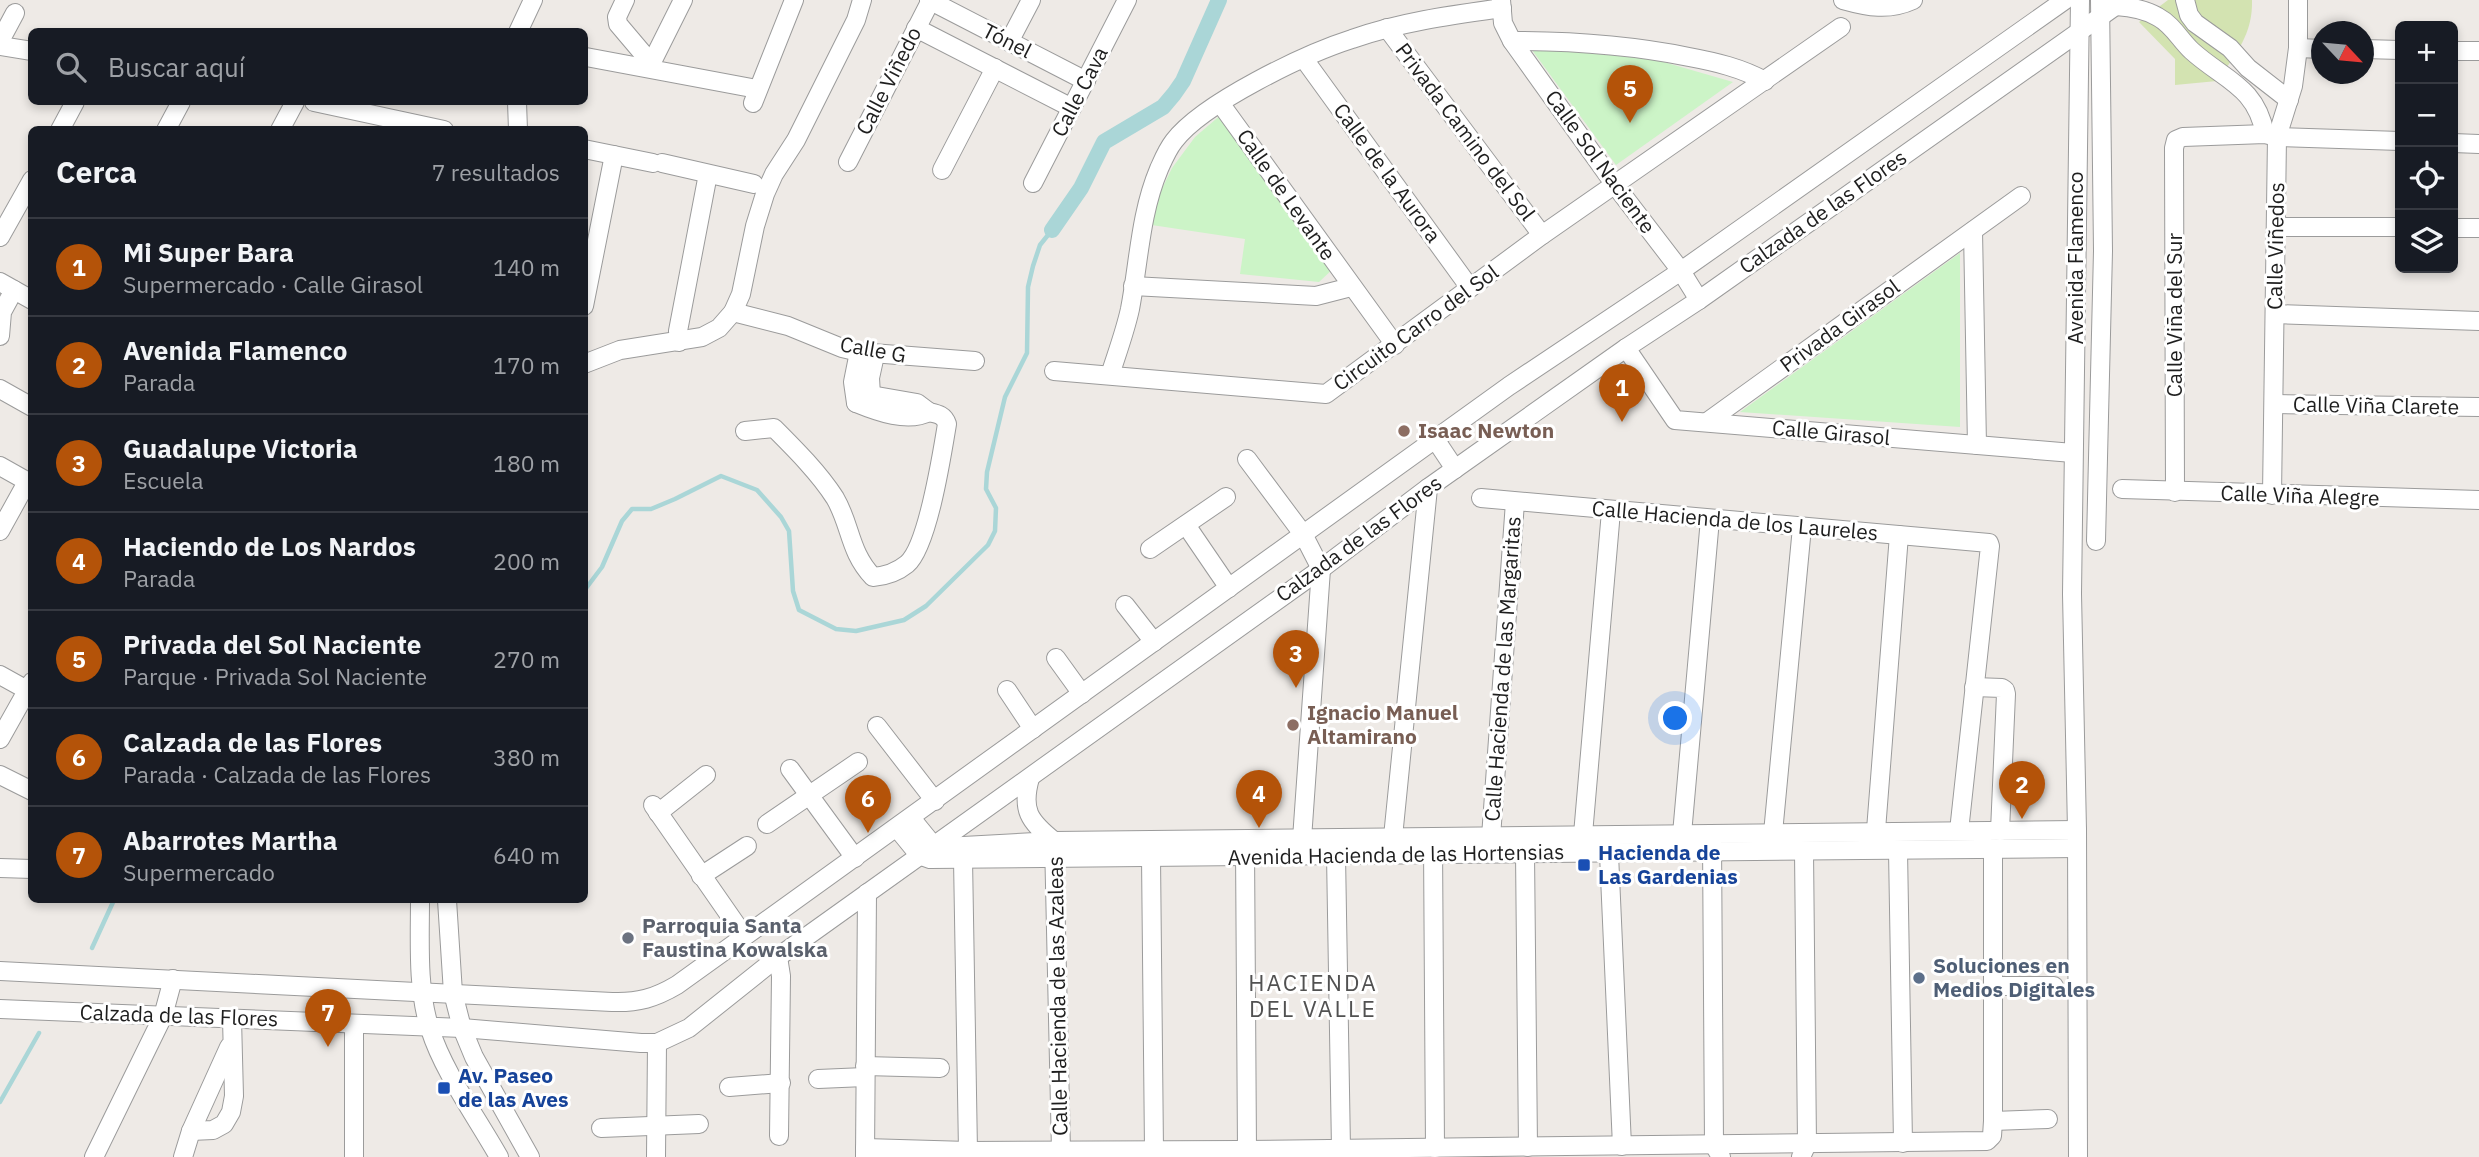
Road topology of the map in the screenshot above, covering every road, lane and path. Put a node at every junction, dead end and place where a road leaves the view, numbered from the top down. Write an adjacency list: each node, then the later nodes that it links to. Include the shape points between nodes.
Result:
1 (533, 0): 21 (street)
2 (625, 0): 23 (street, via 617,17)
3 (637, 0): 23 (street)
4 (683, 0): 39 (street)
5 (862, 0): 91 (street, via 856,20 765,194)
6 (1031, 0): 28 (street)
7 (1127, 0): 41 (street, Calle Cava)
8 (1843, 0): 9 (street, via 1876,8)
9 (1913, 0)
10 (2065, 0): 82 (street, Calzada de las Flores)
11 (2080, 0): 25 (street, Avenida Flamenco)
12 (2185, 0): 19 (street); 43 (street, via 2194,23 2230,48)
13 (2298, 0): 30 (street, Calle Viñedos)
14 (793, 1): 39 (street, via 755,96)
15 (930, 1): 22 (street, Calle Viñedo); 28 (street, Tónel)
16 (2111, 4): 19 (street); 25 (street, Calzada de las Flores); 80 (street, Avenida Flamenco)
17 (1495, 8): 24 (street); 27 (street, Calle Sol Naciente)
18 (15, 13): 26 (street)
19 (2159, 17): 45 (street)
20 (1841, 27): 42 (street, Circuito Carro del Sol)
21 (520, 28)
22 (916, 28): 40 (street, Tónel); 65 (street, Calle Viñedo)
23 (622, 29): 39 (street)
24 (1387, 29): 38 (street); 78 (street, Privada Camino del Sol)
25 (2079, 31): 81 (street, Avenida Flamenco); 89 (street, Calzada de las Flores)
26 (0, 41)
27 (1512, 41): 42 (street, via 1660,51 1739,69); 70 (street, Calle Sol Naciente)
28 (1009, 42): 41 (street, Tónel)
29 (0, 46): 32 (street)
30 (2298, 48): 31 (street); 44 (street, Calle Viñedos)
31 (2311, 49)
32 (28, 50)
33 (2374, 50): 34 (street)
34 (2395, 50)
35 (2458, 51): 36 (street)
36 (2479, 51)
37 (588, 57): 39 (street)
38 (1304, 59): 46 (street); 87 (street, Calle de la Aurora)
39 (650, 65)
40 (995, 68): 52 (street, Tónel); 66 (street)
41 (1086, 81): 52 (street, Calle Cava)
42 (1765, 81): 70 (street, Circuito Carro del Sol)
43 (2272, 87): 44 (street); 45 (street)
44 (2289, 100): 59 (street, Calle Viñedos)
45 (2253, 101): 59 (street)
46 (1220, 103): 85 (street, via 1168,150 1148,197); 86 (street, Calle de Levante)
47 (73, 105): 54 (street)
48 (179, 105): 55 (street)
49 (293, 105): 56 (street)
50 (324, 105): 53 (street)
51 (517, 105): 58 (street)
52 (1072, 108): 68 (street, Calle Cava)
53 (384, 123): 57 (street)
54 (62, 126)
55 (168, 126)
56 (281, 126)
57 (410, 126)
58 (518, 126)
59 (2271, 136): 60 (street); 73 (street, Calle Viñedos); 119 (street, Calle Viña del Sur, via 2179,138 2174,148)
60 (2395, 141)
61 (2458, 143): 62 (street)
62 (2479, 144)
63 (588, 150): 64 (street)
64 (614, 155): 67 (street); 84 (street)
65 (848, 162)
66 (942, 170)
67 (708, 173): 69 (street); 95 (street)
68 (1033, 183)
69 (754, 184)
70 (1615, 186): 78 (street, Circuito Carro del Sol); 82 (street, Calle Sol Naciente)
71 (28, 187): 79 (street)
72 (2021, 196): 77 (street, Privada Girasol)
73 (2276, 227): 74 (street); 92 (street, Calle Viñedos)
74 (2395, 227)
75 (2458, 228): 76 (street)
76 (2479, 228)
77 (1973, 231): 107 (street, Privada Girasol); 110 (street)
78 (1542, 235): 87 (street, Circuito Carro del Sol)
79 (0, 237)
80 (2103, 251): 81 (street); 132 (street, Avenida Flamenco)
81 (2078, 252): 111 (street, Avenida Flamenco)
82 (1681, 271): 89 (street, Calle Sol Naciente); 109 (street, Calzada de las Flores)
83 (7, 286): 88 (street); 90 (street)
84 (588, 286)
85 (1133, 286): 86 (street, Calle de Levante, via 1315,296); 102 (street)
86 (1351, 287): 96 (street, Calle de Levante)
87 (1470, 288): 96 (street, Circuito Carro del Sol)
88 (28, 298)
89 (1699, 300): 97 (street, Calzada de las Flores)
90 (1, 313): 94 (street)
91 (733, 313): 95 (street, via 702,337); 98 (street, Calle G)
92 (2275, 314): 93 (street); 104 (street, Calle Viñedos)
93 (2479, 321)
94 (0, 336)
95 (678, 342): 100 (street, via 620,350)
96 (1395, 345): 102 (street, Circuito Carro del Sol, via 1326,394)
97 (1626, 348): 107 (street, Calle Girasol, via 1675,419); 114 (street, Calzada de las Flores)
98 (867, 353): 99 (street, Calle G); 108 (street, via 853,382 877,412 918,418 929,412 946,418 947,424 916,550 909,563 889,576 873,577 860,564 836,499 774,428)
99 (975, 361)
100 (588, 362)
101 (1054, 371): 102 (street, Circuito Carro del Sol)
102 (1110, 375)
103 (0, 389): 105 (street)
104 (2274, 404): 106 (street, Calle Viña Clarete); 120 (street, Calle Viñedos)
105 (28, 405)
106 (2479, 407)
107 (1707, 422): 110 (street, Calle Girasol)
108 (745, 431)
109 (1435, 439): 114 (street); 130 (street, Calzada de las Flores)
110 (1978, 445): 111 (street, Calle Girasol)
111 (2073, 453): 165 (street, Avenida Flamenco)
112 (1247, 459): 130 (street)
113 (0, 466): 115 (street)
114 (1455, 469): 117 (street, Calzada de las Flores)
115 (28, 482)
116 (28, 485): 129 (street)
117 (1428, 488): 134 (street, Calzada de las Flores); 162 (street)
118 (2122, 489): 119 (street, Calle Viña Alegre)
119 (2175, 492): 120 (street, Calle Viña Alegre)
120 (2272, 495): 123 (street, Calle Viña Alegre)
121 (1226, 497): 127 (street)
122 (1481, 498): 124 (street, Calle Hacienda de los Laureles)
123 (2479, 500)
124 (1515, 502): 125 (street, Calle Hacienda de los Laureles); 163 (street, Calle Hacienda de las Margaritas)
125 (1611, 511): 126 (street, Calle Hacienda de los Laureles); 168 (street)
126 (1710, 519): 128 (street, Calle Hacienda de los Laureles); 161 (street)
127 (1186, 525): 133 (street); 135 (street)
128 (1802, 527): 131 (street, Calle Hacienda de los Laureles); 160 (street)
129 (0, 531)
130 (1303, 534): 134 (street); 135 (street, Calzada de las Flores)
131 (1899, 535): 141 (street, Calle Hacienda de los Laureles, via 1989,543); 166 (street)
132 (2096, 541)
133 (1150, 549)
134 (1321, 569): 152 (street, Calzada de las Flores); 164 (street)
135 (1229, 587): 137 (street, Calzada de las Flores)
136 (1125, 605): 137 (street)
137 (1154, 642): 144 (street, Calzada de las Flores)
138 (1056, 658): 144 (street)
139 (0, 675): 140 (street)
140 (28, 686)
141 (1974, 687): 158 (street); 159 (street, via 2002,688 2006,694)
142 (28, 688): 147 (street)
143 (1007, 690): 146 (street)
144 (1082, 694): 146 (street, Calzada de las Flores)
145 (877, 726): 155 (street)
146 (1033, 729): 155 (street, Calzada de las Flores)
147 (0, 739)
148 (858, 762): 154 (street)
149 (790, 769): 154 (street)
150 (0, 775): 153 (street)
151 (706, 775): 185 (street, via 656,809)
152 (1030, 778): 172 (street, via 1026,799 1030,817); 175 (street, Calzada de las Flores)
153 (28, 789)
154 (808, 795): 157 (street); 181 (street)
155 (935, 801): 156 (street, Calzada de las Flores)
156 (904, 823): 175 (street); 181 (street, Calzada de las Flores)
157 (767, 824)
158 (1959, 831): 159 (street, Avenida Hacienda de las Hortensias); 166 (street, Avenida Hacienda de las Hortensias)
159 (2000, 831): 165 (street, Avenida Hacienda de las Hortensias)
160 (1773, 833): 166 (street, Avenida Hacienda de las Hortensias); 167 (street, Avenida Hacienda de las Hortensias)
161 (1682, 834): 167 (street, Avenida Hacienda de las Hortensias); 168 (street, Avenida Hacienda de las Hortensias)
162 (1393, 837): 164 (street, Avenida Hacienda de las Hortensias); 170 (street, Avenida Hacienda de las Hortensias)
163 (1491, 837): 168 (street, Avenida Hacienda de las Hortensias); 170 (street, Avenida Hacienda de las Hortensias)
164 (1303, 839): 171 (street, Avenida Hacienda de las Hortensias)
165 (2076, 839): 174 (street, Avenida Hacienda de las Hortensias); 235 (street, Avenida Flamenco)
166 (1875, 841): 173 (street, Avenida Hacienda de las Hortensias); 176 (street, Avenida Hacienda de las Hortensias)
167 (1712, 843): 176 (street, Avenida Hacienda de las Hortensias); 178 (street, Avenida Hacienda de las Hortensias); 227 (street)
168 (1582, 844): 177 (street, Avenida Hacienda de las Hortensias); 178 (street, Avenida Hacienda de las Hortensias)
169 (747, 846): 185 (street)
170 (1433, 846): 177 (street, Avenida Hacienda de las Hortensias); 179 (street, Avenida Hacienda de las Hortensias); 220 (street)
171 (1245, 848): 172 (street, Avenida Hacienda de las Hortensias); 179 (street, Avenida Hacienda de las Hortensias); 180 (street, Avenida Hacienda de las Hortensias); 223 (street)
172 (1054, 849): 175 (street, Avenida Hacienda de las Hortensias); 180 (street, Avenida Hacienda de las Hortensias); 182 (street, Avenida Hacienda de las Hortensias); 226 (street, Calle Hacienda de las Azaleas)
173 (1898, 849): 174 (street, Avenida Hacienda de las Hortensias); 217 (street)
174 (1993, 849): 193 (street)
175 (926, 850): 182 (street, Avenida Hacienda de las Hortensias, via 930,859); 186 (street, Calzada de las Flores)
176 (1804, 850): 224 (street)
177 (1525, 853): 219 (street)
178 (1609, 854): 218 (street)
179 (1336, 855): 221 (street)
180 (1151, 857): 222 (street)
181 (855, 858): 189 (street, Calzada de las Flores)
182 (963, 859): 225 (street)
183 (0, 868): 184 (street)
184 (28, 869)
185 (701, 876): 189 (street)
186 (867, 893): 190 (street, Calzada de las Flores); 206 (street)
187 (420, 903): 195 (street)
188 (447, 903): 196 (street)
189 (744, 936): 196 (street, Calzada de las Flores, via 658,997 635,1003)
190 (778, 957): 203 (street, Calzada de las Flores, via 689,1028); 208 (street)
191 (0, 971): 192 (street, Calzada de las Flores)
192 (173, 979): 195 (street, Calzada de las Flores); 198 (street)
193 (1993, 986): 194 (street); 211 (street)
194 (2054, 986)
195 (424, 991): 196 (street, Calzada de las Flores); 201 (street)
196 (453, 993): 202 (street)
197 (0, 1009): 198 (street, Calzada de las Flores)
198 (163, 1016): 199 (street, Calzada de las Flores); 229 (street)
199 (232, 1019): 200 (street, Calzada de las Flores); 204 (street)
200 (354, 1024): 201 (street, Calzada de las Flores); 231 (street)
201 (429, 1028): 202 (street, Calzada de las Flores); 232 (street)
202 (461, 1028): 203 (street, Calzada de las Flores); 233 (street)
203 (657, 1043): 213 (street)
204 (231, 1044): 215 (street); 215 (street, via 231,1112 224,1124 213,1130)
205 (940, 1068): 206 (street)
206 (865, 1072): 207 (street); 228 (street)
207 (818, 1079)
208 (781, 1083): 209 (street); 216 (street)
209 (729, 1087)
210 (2048, 1119): 211 (street)
211 (1993, 1121): 217 (street, via 1990,1140)
212 (699, 1124): 213 (street)
213 (654, 1125): 214 (street); 234 (street)
214 (601, 1128)
215 (191, 1131): 230 (street)
216 (779, 1136)
217 (1903, 1143): 224 (street)
218 (1622, 1146): 219 (street); 227 (street)
219 (1528, 1147): 220 (street)
220 (1435, 1148): 221 (street)
221 (1341, 1149): 223 (street)
222 (1154, 1150): 223 (street); 226 (street)
223 (1247, 1150)
224 (1804, 1150): 227 (street)
225 (968, 1151): 226 (street); 228 (street)
226 (1061, 1151)
227 (1718, 1151)
228 (865, 1152)
229 (94, 1157)
230 (183, 1157)
231 (354, 1157)
232 (499, 1157)
233 (530, 1157)
234 (656, 1157)
235 (2078, 1157)

